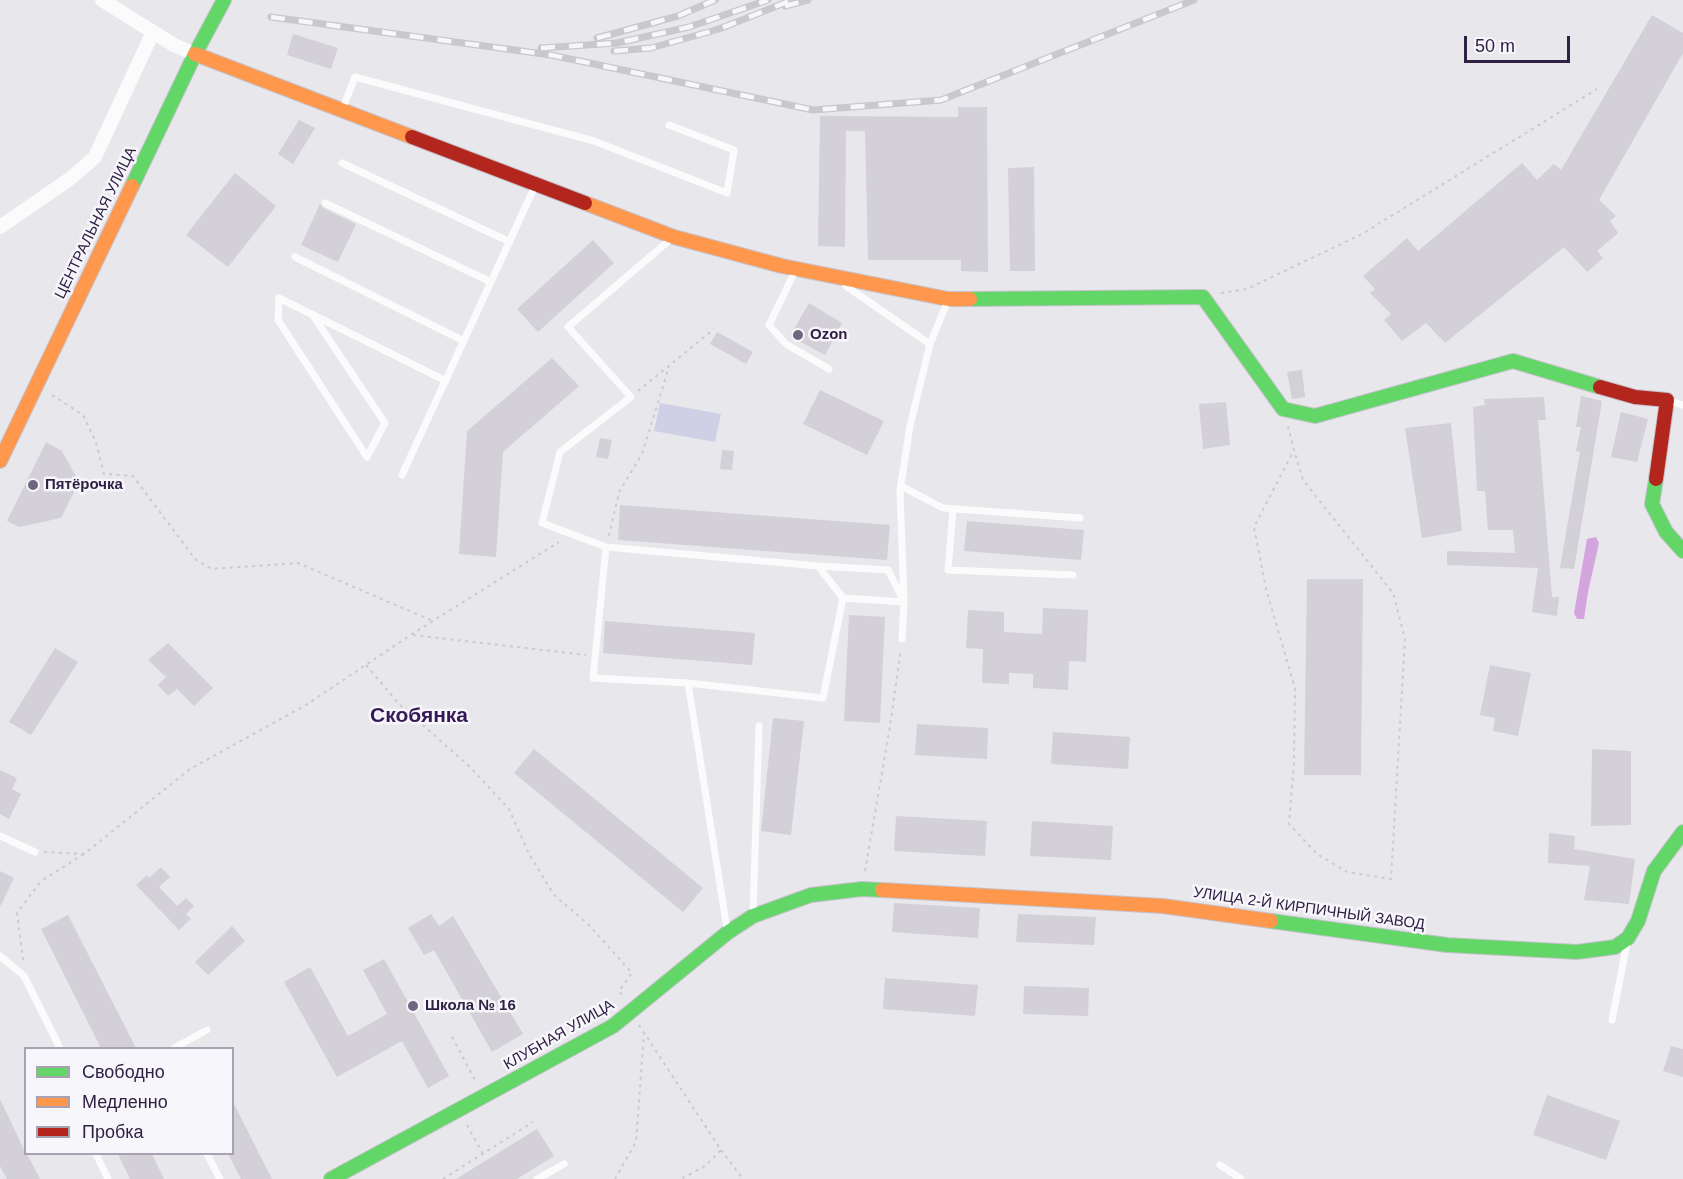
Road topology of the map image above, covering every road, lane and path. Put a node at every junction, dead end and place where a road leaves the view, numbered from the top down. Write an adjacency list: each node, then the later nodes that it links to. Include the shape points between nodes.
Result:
1 (102, 0): 3 (street)
2 (224, 0): 4 (street, ЦЕНТРАЛЬНАЯ УЛИЦА)
3 (153, 32): 4 (street); 11 (street, via 95,157)
4 (195, 54): 6 (street); 33 (street, ЦЕНТРАЛЬНАЯ УЛИЦА)
5 (1597, 89): 18 (path, via 1362,234 1247,289)
6 (342, 110): 7 (lane, via 355,77 594,141 727,193 734,150); 9 (street)
7 (669, 125)
8 (342, 163): 13 (lane)
9 (536, 184): 12 (street); 13 (lane)
10 (325, 203): 17 (lane)
11 (0, 227)
12 (674, 237): 15 (street); 28 (lane, via 568,327)
13 (510, 242): 17 (lane)
14 (295, 256): 22 (lane)
15 (796, 269): 16 (street); 25 (lane, via 769,325 786,344)
16 (834, 277): 19 (street); 23 (lane)
17 (491, 282): 22 (lane)
18 (1203, 297): 19 (street); 31 (street)
19 (948, 299): 23 (lane)
20 (312, 314): 20 (lane, via 279,298 278,320 367,457 385,423); 26 (lane)
21 (714, 329): 24 (path)
22 (464, 340): 26 (lane)
23 (930, 344): 35 (lane, via 910,426)
24 (669, 367): 28 (path); 39 (path, via 642,454 619,492)
25 (829, 369)
26 (446, 381): 34 (lane)
27 (50, 394): 45 (path, via 83,416 96,442 104,474 133,476 195,559 212,569 298,563)
28 (632, 397): 38 (lane, via 560,452 542,523)
29 (1667, 400): 30 (lane); 31 (street, via 1635,397 1513,361 1315,416); 40 (street, via 1652,504 1666,532)
30 (1683, 405)
31 (1283, 409): 32 (path)
32 (1294, 450): 32 (path, via 1303,480 1393,593 1405,639 1391,879 1347,872 1317,854 1289,824 1295,688 1266,590 1254,527)
33 (0, 461)
34 (402, 475)
35 (901, 486): 36 (lane); 44 (lane)
36 (952, 509): 37 (lane); 42 (lane, via 948,570)
37 (1080, 518)
38 (571, 534): 39 (lane); 45 (path)
39 (606, 547): 41 (lane); 48 (lane)
40 (1683, 551)
41 (818, 566): 43 (lane); 44 (lane, via 888,570)
42 (1073, 575)
43 (843, 598): 44 (lane); 50 (lane, via 823,698)
44 (904, 602): 47 (lane)
45 (432, 621): 46 (path)
46 (412, 634): 48 (path); 49 (path)
47 (902, 639): 56 (path)
48 (595, 656): 50 (lane, via 593,678)
49 (366, 665): 55 (path, via 306,705 190,769); 62 (path, via 399,704 469,766 509,808 529,854 554,895 588,924 632,973 619,991)
50 (688, 683): 58 (lane)
51 (759, 726): 57 (lane)
52 (1683, 832): 59 (street, via 1654,871 1638,921)
53 (0, 836): 54 (lane)
54 (35, 852): 55 (path)
55 (84, 854): 61 (path, via 42,881 17,913)
56 (861, 889): 57 (street, КЛУБНАЯ УЛИЦА, via 811,895); 59 (street, УЛИЦА 2-Й КИРПИЧНЫЙ ЗАВОД, via 1163,906 1447,945 1577,952 1615,947)
57 (753, 916): 58 (street, КЛУБНАЯ УЛИЦА)
58 (727, 933): 62 (street, КЛУБНАЯ УЛИЦА)
59 (1628, 938): 63 (lane)
60 (0, 956): 61 (lane)
61 (24, 976): 67 (lane)
62 (632, 1011): 65 (path); 69 (street, КЛУБНАЯ УЛИЦА, via 613,1026)
63 (1612, 1020)
64 (207, 1030): 68 (lane)
65 (644, 1032): 72 (path); 83 (path, via 636,1142)
66 (452, 1037): 69 (path)
67 (60, 1047)
68 (176, 1047)
69 (483, 1096): 70 (street, КЛУБНАЯ УЛИЦА)
70 (458, 1110): 73 (path); 78 (street, КЛУБНАЯ УЛИЦА)
71 (533, 1122): 73 (path)
72 (721, 1150): 84 (path, via 705,1166); 85 (path)
73 (483, 1154): 81 (path)
74 (96, 1155): 79 (lane)
75 (208, 1155): 80 (lane)
76 (564, 1164): 82 (lane)
77 (1220, 1165): 86 (lane)
78 (335, 1178)
79 (108, 1179)
80 (220, 1179)
81 (443, 1179)
82 (537, 1179)
83 (615, 1179)
84 (681, 1179)
85 (743, 1179)
86 (1241, 1179)

